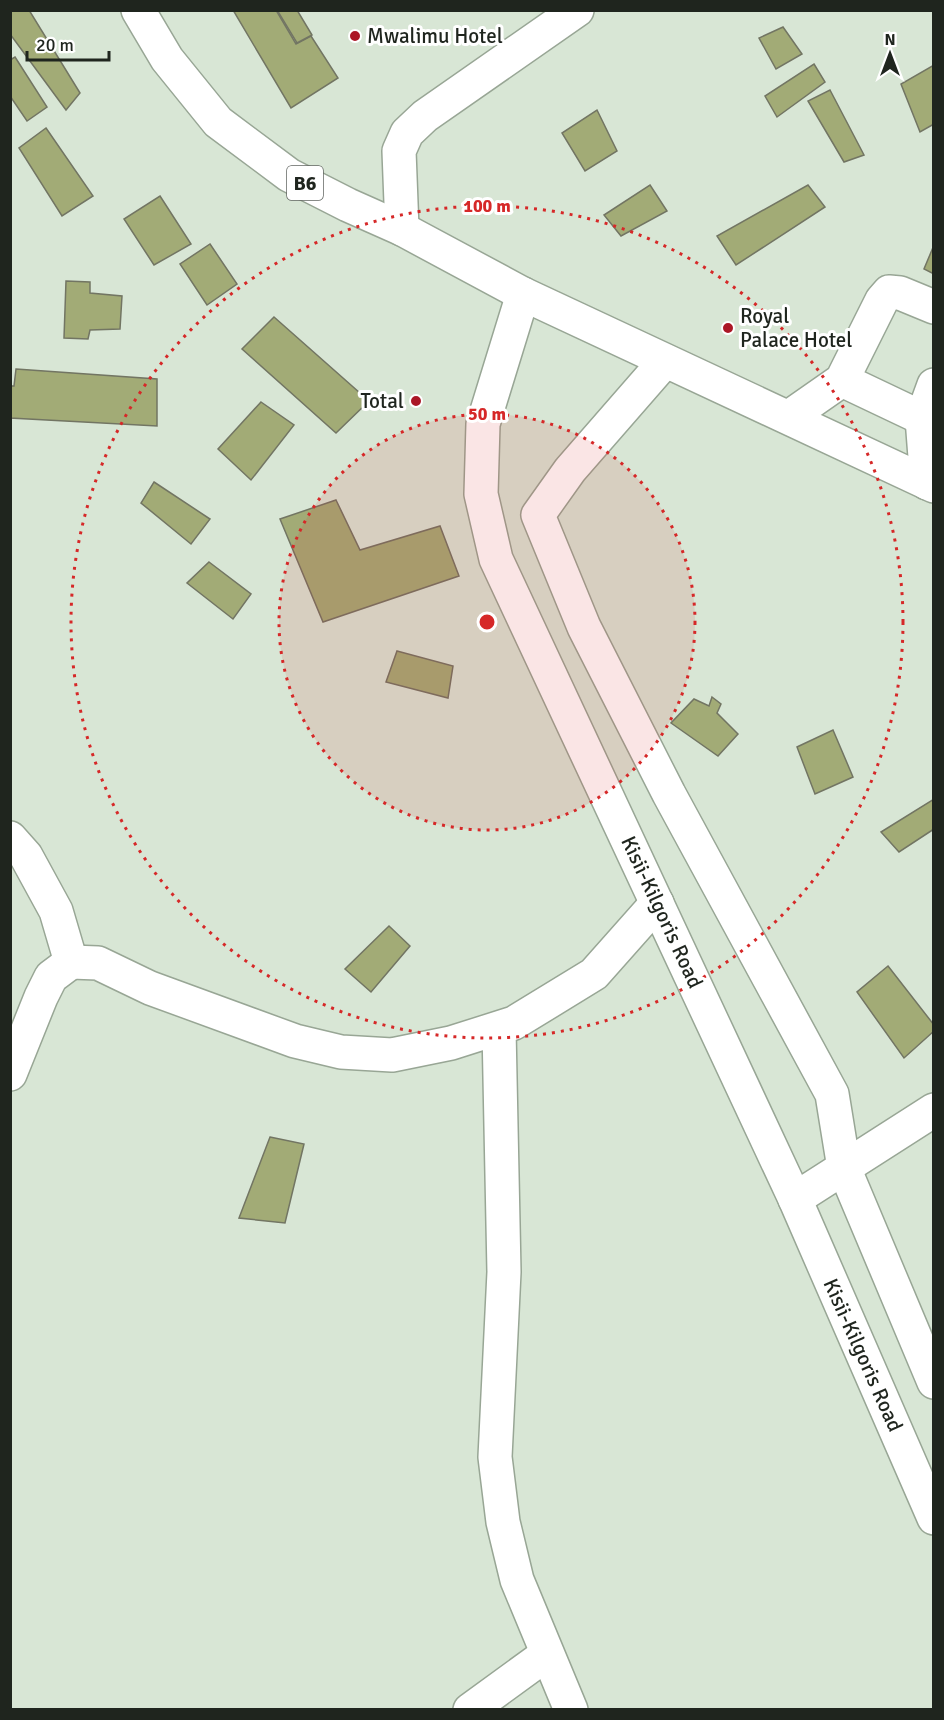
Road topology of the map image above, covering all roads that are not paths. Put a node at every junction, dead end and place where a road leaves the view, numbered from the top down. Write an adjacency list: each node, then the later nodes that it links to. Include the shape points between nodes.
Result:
1 (138, 10): 3 (main road, B6, via 167,59 218,122 289,175)
2 (577, 10): 3 (main road, via 407,132 399,151)
3 (402, 229): 4 (main road, B6)
4 (523, 294): 6 (main road, B6); 13 (main road, Kisii-Kilgoris Road, via 483,424 481,494 496,559)
5 (933, 307): 7 (main road, via 889,292)
6 (665, 361): 9 (main road, B6); 18 (main road, via 570,470 538,515 584,627 669,794 832,1094)
7 (842, 380): 9 (main road); 10 (main road)
8 (933, 385): 10 (main road)
9 (789, 417): 11 (main road, B6)
10 (922, 418): 11 (main road)
11 (930, 484)
12 (10, 838): 14 (main road, via 26,856 56,911)
13 (657, 903): 15 (main road, via 594,974); 19 (main road, Kisii-Kilgoris Road)
14 (71, 962): 15 (main road, via 98,963 150,988 295,1041 341,1052 392,1055); 16 (main road, via 51,977 40,997)
15 (498, 1029): 22 (main road, via 504,1272 495,1457 503,1522 518,1580)
16 (10, 1074)
17 (933, 1110): 18 (main road)
18 (844, 1168): 19 (main road); 20 (main road)
19 (795, 1199): 21 (main road, Kisii-Kilgoris Road)
20 (933, 1382)
21 (933, 1518)
22 (547, 1654): 23 (main road); 24 (main road)
23 (470, 1710)
24 (571, 1710)

